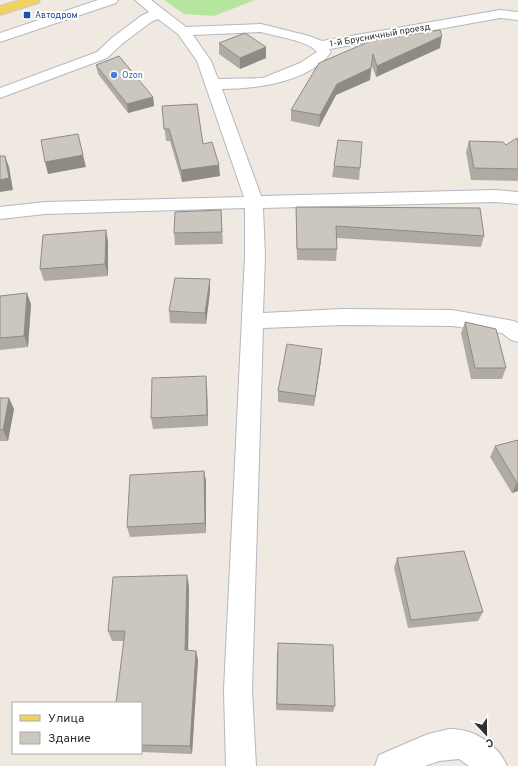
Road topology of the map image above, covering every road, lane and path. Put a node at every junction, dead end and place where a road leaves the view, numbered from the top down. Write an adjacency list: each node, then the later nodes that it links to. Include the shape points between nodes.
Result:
1 (33, 0): 4 (main road)
2 (111, 0): 8 (street)
3 (142, 0): 5 (street)
4 (0, 11)
5 (159, 13): 7 (street); 11 (street, via 146,19 102,55)
6 (518, 16): 9 (street, 1-й Брусничный проезд, via 500,14)
7 (184, 31): 9 (street, via 261,28 304,39); 10 (street, via 204,61)
8 (0, 38)
9 (320, 46): 10 (street, 1-й Брусничный проезд, via 324,52 319,59 270,80 259,83)
10 (212, 84): 13 (street)
11 (0, 93)
12 (518, 198): 13 (street, via 495,196)
13 (254, 201): 14 (street, via 45,208); 15 (street)
14 (0, 213)
15 (252, 321): 16 (street, via 342,317 452,318 507,326); 17 (street, via 238,690)
16 (518, 334)
17 (241, 766)
18 (390, 766): 19 (street, via 451,743 467,746)
19 (492, 766)

